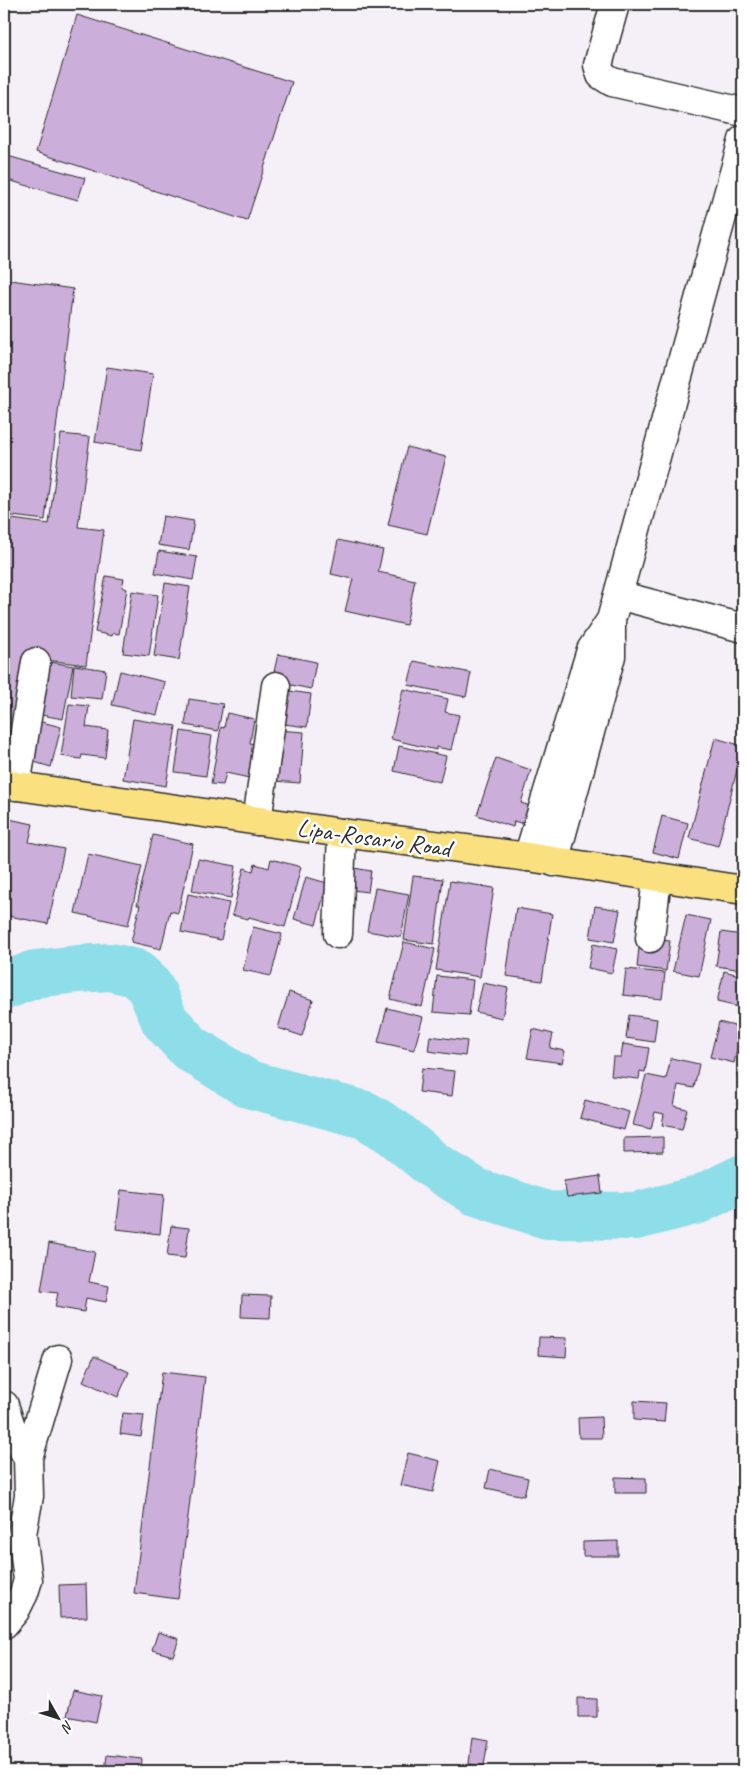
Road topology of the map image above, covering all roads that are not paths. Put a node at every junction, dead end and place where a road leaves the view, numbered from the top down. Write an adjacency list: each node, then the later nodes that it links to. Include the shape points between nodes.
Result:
1 (615, 4): 2 (street, via 598,65 601,75 612,82)
2 (743, 112)
3 (743, 140): 4 (street)
4 (614, 608): 5 (street); 11 (street, via 611,656)
5 (743, 628)
6 (36, 662): 8 (street)
7 (276, 686): 9 (street)
8 (10, 785): 9 (main road, Lipa-Rosario Road)
9 (257, 821): 10 (main road, Lipa-Rosario Road)
10 (342, 833): 11 (main road, Lipa-Rosario Road); 14 (street)
11 (541, 859): 12 (main road, Lipa-Rosario Road)
12 (657, 878): 13 (main road, Lipa-Rosario Road); 15 (street)
13 (743, 890)
14 (338, 934)
15 (650, 938)
16 (58, 1359): 18 (street)
17 (4, 1405): 18 (street, via 13,1433)
18 (28, 1458): 19 (street, via 29,1496 22,1534 28,1580 14,1612)
19 (4, 1624)

